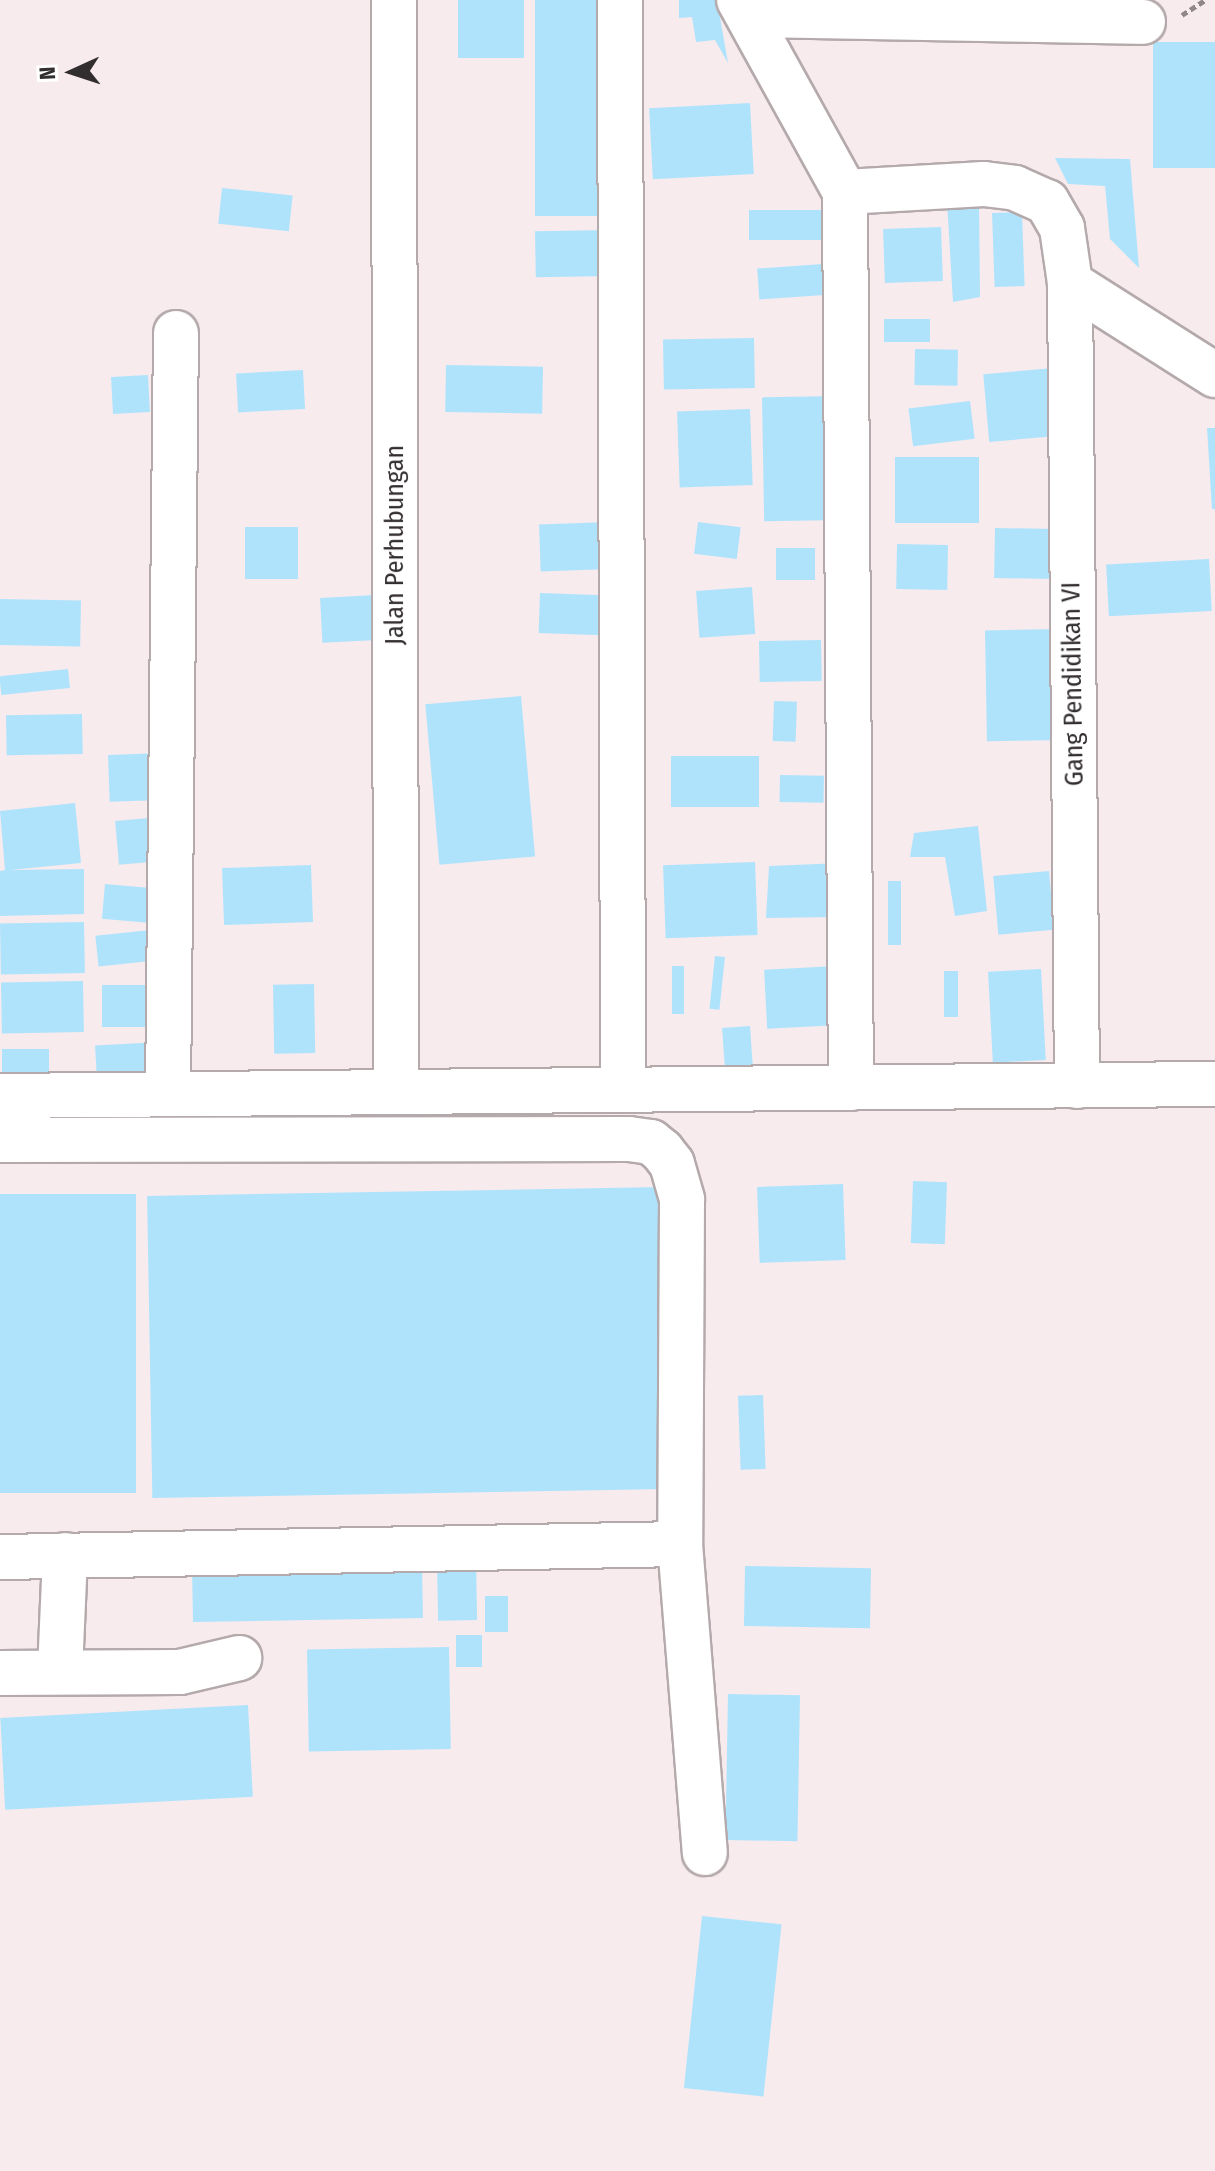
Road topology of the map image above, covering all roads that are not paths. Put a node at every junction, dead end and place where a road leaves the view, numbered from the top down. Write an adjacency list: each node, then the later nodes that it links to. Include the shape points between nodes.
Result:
1 (394, 0): 13 (street, Jalan Perhubungan)
2 (620, 0): 12 (street)
3 (744, 8): 4 (street); 5 (street)
4 (1143, 22)
5 (845, 192): 6 (street, Gang Pendidikan VI, via 984,184 1036,194 1062,228); 11 (street)
6 (1070, 283): 8 (street); 10 (street, Gang Pendidikan VI)
7 (176, 333): 14 (street)
8 (1215, 375)
9 (1215, 1084): 10 (street)
10 (1077, 1086): 11 (street)
11 (851, 1088): 12 (street)
12 (623, 1089): 13 (street)
13 (396, 1091): 14 (street)
14 (168, 1093): 15 (street)
15 (0, 1096)
16 (0, 1140): 17 (street, via 651,1142 672,1164 682,1200)
17 (680, 1544): 18 (street); 23 (street)
18 (65, 1555): 19 (street); 21 (street)
19 (0, 1557)
20 (239, 1658): 21 (street, via 180,1672)
21 (60, 1671): 22 (street)
22 (0, 1673)
23 (705, 1853)

